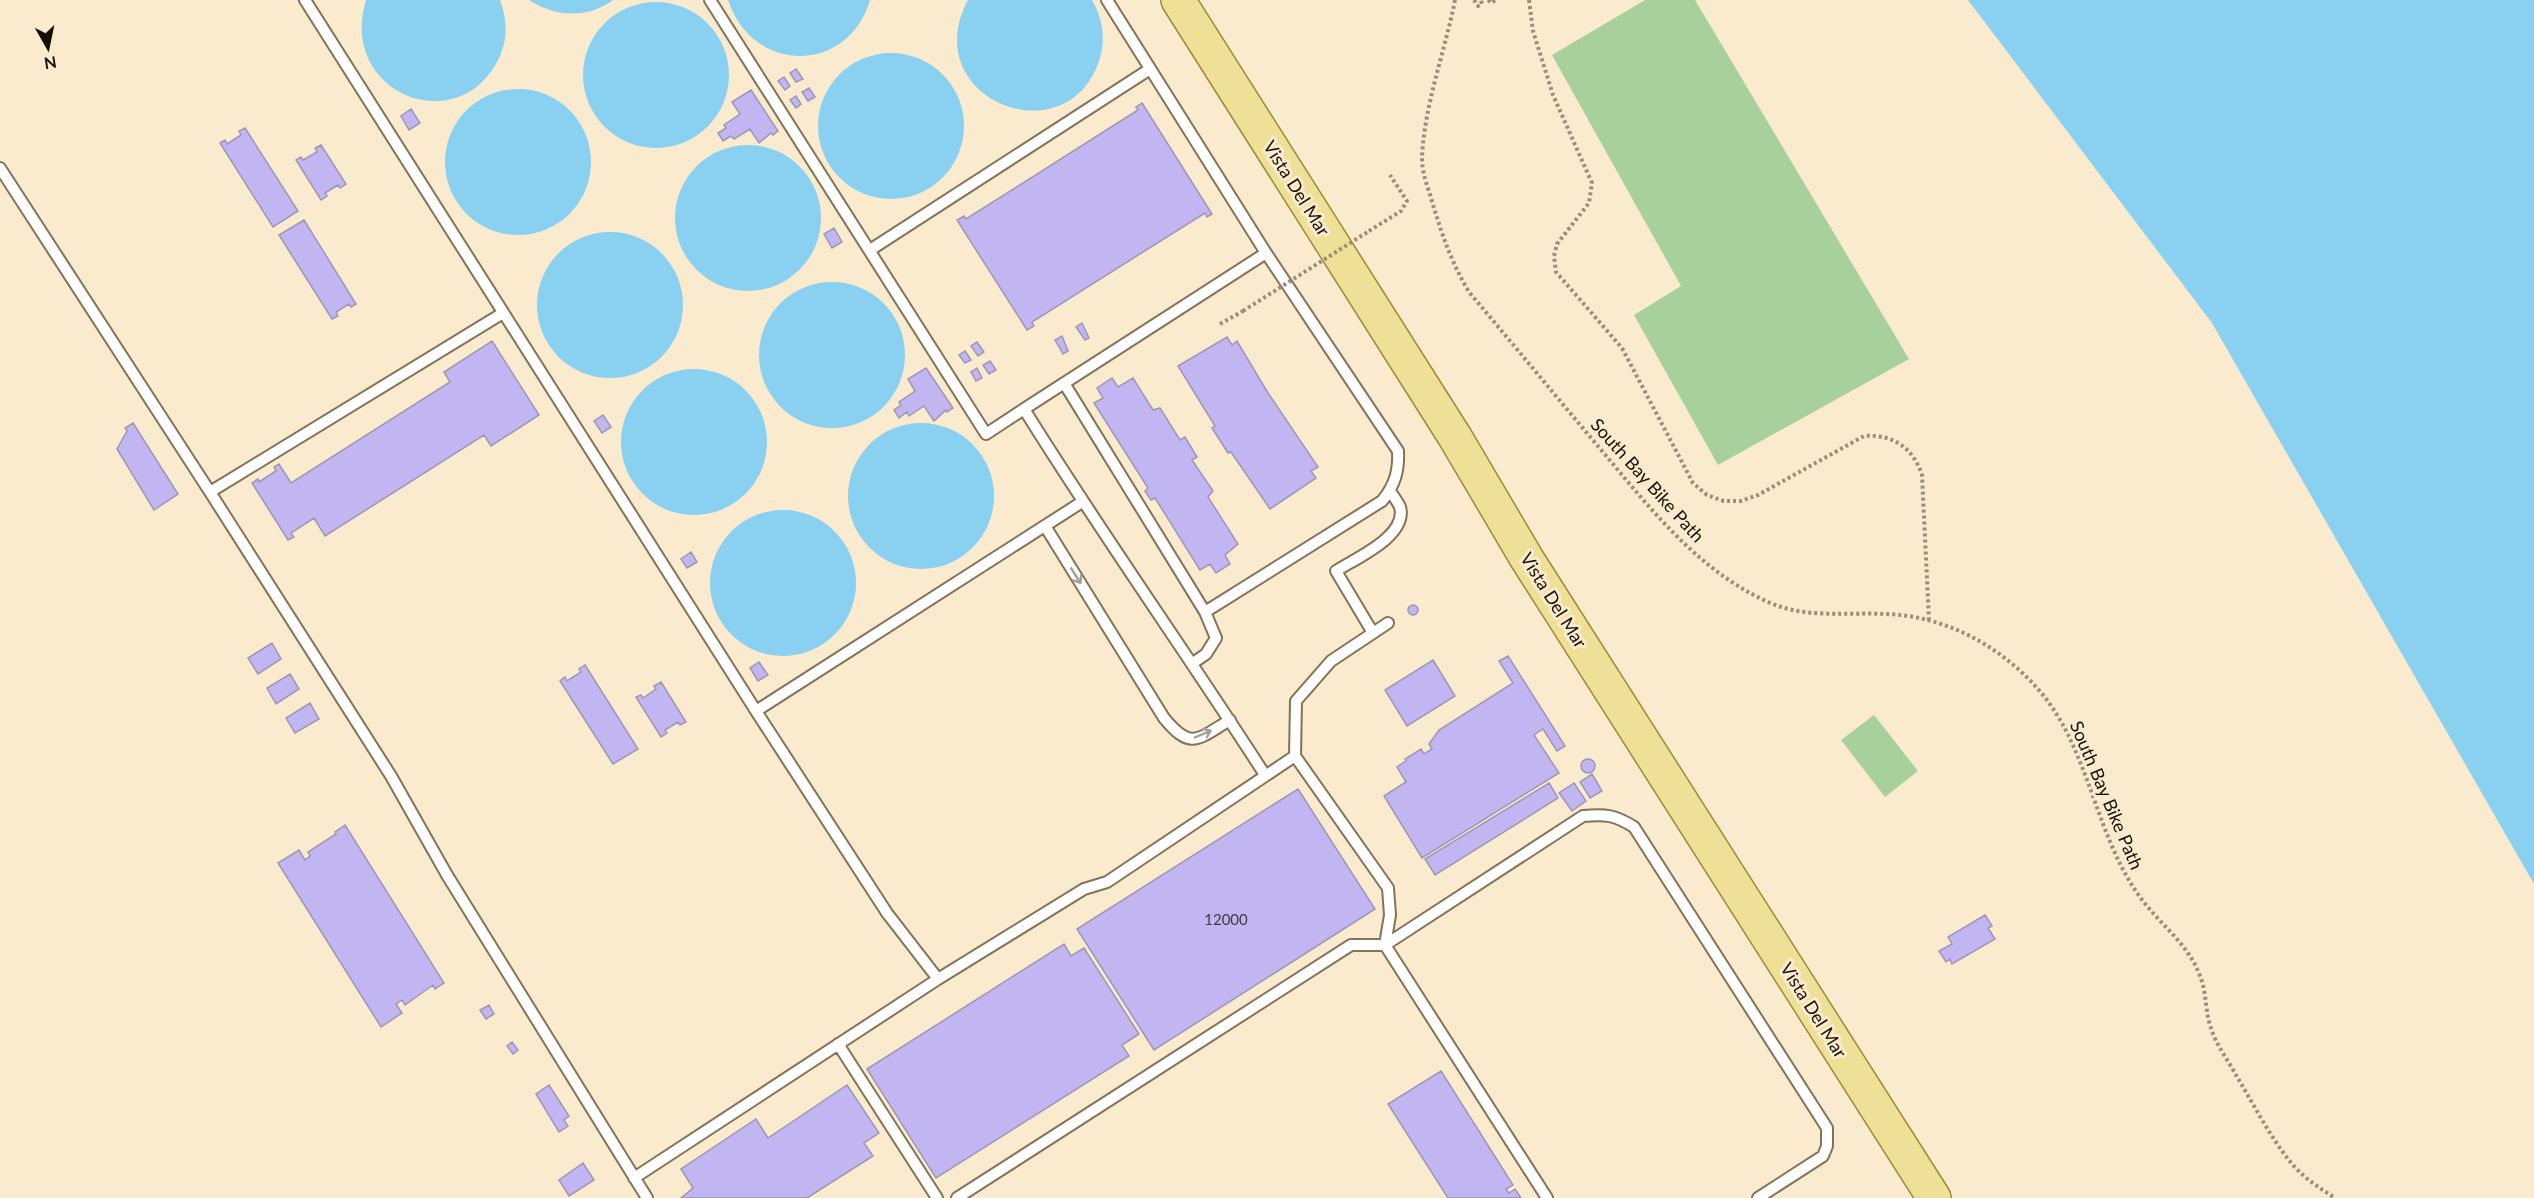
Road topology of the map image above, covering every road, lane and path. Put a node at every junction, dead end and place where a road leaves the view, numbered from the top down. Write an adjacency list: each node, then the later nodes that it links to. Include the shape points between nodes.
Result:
1 (305, 0): 16 (lane)
2 (710, 0): 14 (lane)
3 (1107, 0): 11 (lane)
4 (1178, 0): 42 (main road, Vista Del Mar)
5 (1455, 0): 25 (path, South Bay Bike Path, via 1428,116 1422,160 1442,238 1469,291 1644,501 1681,542 1713,568 1770,603 1802,612 1886,614)
6 (1474, 0): 7 (path, via 1478,6)
7 (1481, 0)
8 (1488, 0): 9 (path)
9 (1495, 0)
10 (1529, 0): 25 (path, via 1533,31 1553,95 1592,183 1589,203 1555,250 1554,264 1560,279 1622,348 1682,465 1707,495 1741,501 1758,495 1864,436 1878,435 1904,445 1922,475)
11 (1150, 69): 14 (lane); 15 (lane)
12 (0, 168): 21 (lane)
13 (1390, 175): 17 (path, bridge, via 1407,201 1401,211)
14 (870, 249): 19 (lane, via 986,434)
15 (1266, 253): 18 (lane); 20 (lane, via 1398,451 1398,470)
16 (503, 313): 21 (lane); 29 (lane)
17 (1220, 324)
18 (1064, 383): 19 (lane); 24 (lane)
19 (1024, 409): 22 (lane)
20 (1390, 491): 24 (lane, via 1382,501); 27 (lane, via 1400,507 1400,522 1392,535 1336,571)
21 (210, 492): 36 (lane, via 391,776 453,885)
22 (1082, 502): 23 (lane); 28 (lane)
23 (1045, 526): 29 (lane); 30 (lane, one-way to 30, via 1177,733 1187,739 1200,738)
24 (1205, 612): 28 (lane, via 1216,638 1206,654)
25 (1929, 621): 43 (path, South Bay Bike Path, via 1952,627 2001,654 2051,705 2077,755 2130,883 2187,950 2201,977 2211,1028 2229,1064 2294,1167)
26 (1388, 623): 27 (lane)
27 (1373, 633): 31 (lane, via 1331,661 1296,701)
28 (1193, 663): 30 (lane)
29 (756, 711): 34 (lane, via 887,913)
30 (1230, 720): 32 (lane)
31 (1295, 756): 32 (lane); 33 (lane, via 1388,888 1390,915)
32 (1265, 775): 34 (lane, via 1107,882 1084,889)
33 (1385, 945): 37 (lane, via 1583,816 1616,816 1634,827 1827,1128 1823,1156); 40 (lane, via 1351,945); 41 (lane)
34 (938, 979): 35 (lane)
35 (838, 1044): 36 (lane); 39 (lane)
36 (634, 1178): 38 (lane)
37 (1761, 1197)
38 (647, 1198)
39 (937, 1198)
40 (957, 1198)
41 (1547, 1198)
42 (1934, 1198)
43 (2335, 1198)

